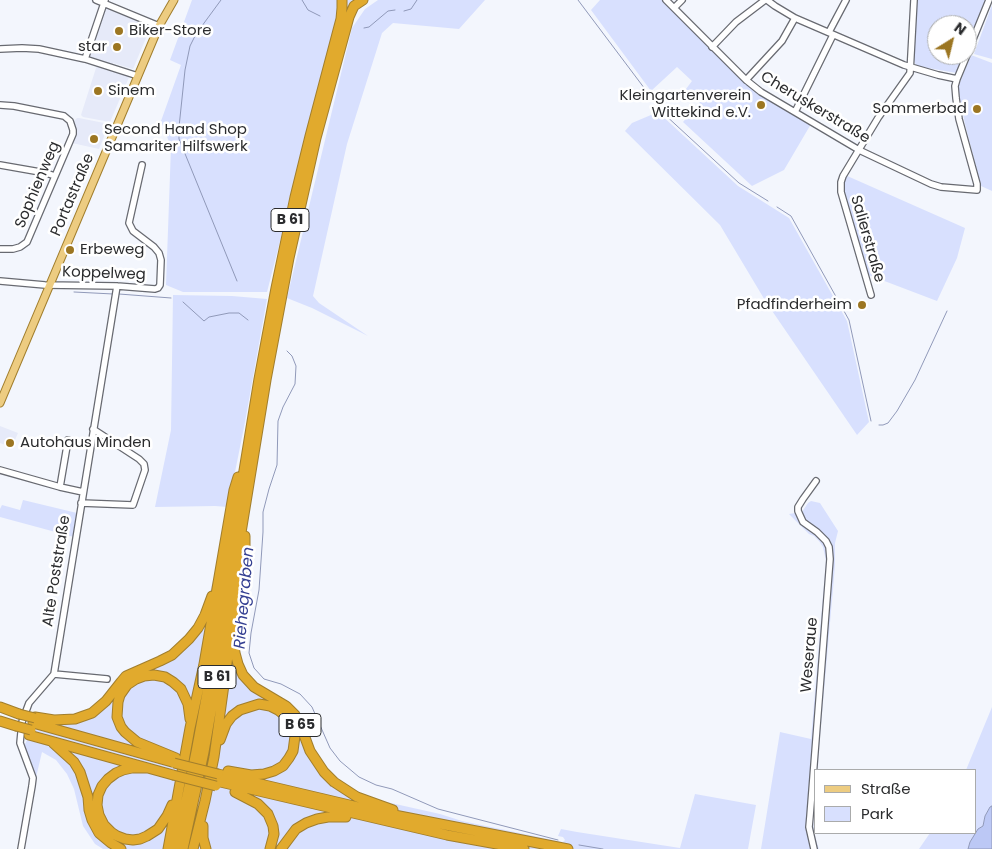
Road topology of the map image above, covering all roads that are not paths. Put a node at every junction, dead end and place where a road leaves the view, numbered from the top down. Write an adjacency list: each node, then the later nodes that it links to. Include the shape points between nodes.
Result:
1 (96, 0): 11 (street)
2 (174, 0): 15 (main road, Portastraße)
3 (363, 0): 16 (highway, B 61, via 352,10)
4 (372, 0): 16 (highway, via 359,9)
5 (666, 0): 13 (street, Cheruskerstraße)
6 (682, 0): 13 (street)
7 (766, 0): 14 (street); 19 (street, via 736,22)
8 (846, 0): 18 (street)
9 (914, 0): 23 (street, Salierstraße)
10 (989, 0): 17 (street)
11 (104, 2): 15 (street); 21 (street)
12 (341, 3): 41 (highway, B 61, via 341,20 295,197)
13 (674, 8): 19 (street, Cheruskerstraße)
14 (795, 18): 18 (street); 26 (street, via 782,41)
15 (159, 26): 24 (main road, Portastraße)
16 (347, 26): 47 (highway, B 61, via 316,138 289,258)
17 (977, 30)
18 (831, 34): 23 (street); 28 (street)
19 (712, 47): 26 (street, Cheruskerstraße)
20 (0, 49): 21 (street, via 39,49)
21 (85, 59): 24 (street)
22 (963, 65): 25 (street)
23 (911, 68): 25 (street); 29 (street, Salierstraße)
24 (138, 76): 35 (main road, Portastraße)
25 (957, 79): 29 (street, Cheruskerstraße, via 959,119 977,190 931,184)
26 (746, 80): 28 (street, Cheruskerstraße)
27 (0, 104): 32 (street, Sophienweg, via 57,114 70,121 73,134)
28 (795, 112): 29 (street, Cheruskerstraße)
29 (859, 150): 37 (street, Salierstraße, via 840,187)
30 (142, 164): 36 (street, Koppelweg, via 130,227 159,253 160,285 155,289)
31 (0, 165): 32 (street)
32 (55, 176): 33 (street, Sophienweg, via 27,242 13,249)
33 (0, 249)
34 (0, 281): 35 (street)
35 (49, 285): 36 (street, Koppelweg); 38 (main road, Portastraße)
36 (117, 286): 39 (street, Alte Poststraße)
37 (871, 295)
38 (0, 403)
39 (93, 429): 45 (street, Alte Poststraße); 46 (street, via 139,459 145,470 133,505)
40 (68, 440): 44 (street)
41 (248, 448): 48 (highway, via 234,490); 73 (highway, B 61, via 196,752)
42 (0, 470): 44 (street)
43 (816, 481): 81 (street, Weseraue, via 798,507 803,522 826,541 830,559 810,816 810,837)
44 (60, 487): 45 (street)
45 (83, 492): 46 (street, Alte Poststraße)
46 (81, 503): 50 (street, Alte Poststraße)
47 (246, 504): 49 (highway, B 65, via 245,554); 74 (highway, B 61, via 206,743)
48 (219, 577): 56 (highway, via 198,628 172,655 126,676 92,713 75,720); 57 (highway)
49 (234, 621): 59 (highway); 66 (highway, B 65, via 235,653 243,675 254,687 295,715 310,751 324,772 357,797)
50 (54, 674): 51 (street); 70 (street, via 29,703 22,722 20,743 33,778)
51 (107, 679)
52 (0, 708): 55 (highway)
53 (0, 712): 55 (highway)
54 (0, 722): 55 (highway)
55 (17, 722): 56 (highway, bridge); 56 (highway)
56 (32, 725): 58 (highway); 60 (highway)
57 (190, 728): 60 (highway, via 186,697 165,677 154,675 136,679 120,694 117,717 124,732); 63 (highway)
58 (51, 741): 61 (highway); 71 (highway, via 80,772 92,820 99,833)
59 (214, 757): 62 (highway, via 226,724 232,716 249,706 270,706 283,714 292,726 295,736 293,752 283,766 264,774); 65 (highway)
60 (174, 767): 61 (highway); 62 (highway, bridge)
61 (148, 768): 63 (highway, via 123,770 102,786 97,805 104,825 111,832 133,840 153,833 167,816)
62 (217, 777): 64 (highway); 66 (highway); 68 (highway); 69 (highway)
63 (178, 791): 72 (highway)
64 (235, 792): 67 (highway); 77 (highway, via 258,804 268,814 274,834)
65 (205, 801): 75 (highway); 76 (highway, via 202,831)
66 (393, 810): 68 (highway, B 65)
67 (346, 817): 69 (highway, via 418,832); 78 (highway, via 328,817 306,823 296,829)
68 (478, 832): 80 (highway, B 65)
69 (447, 834): 79 (highway)
70 (20, 849)
71 (122, 849)
72 (168, 849)
73 (176, 849)
74 (183, 849)
75 (193, 849)
76 (206, 849)
77 (270, 849)
78 (281, 849)
79 (524, 849)
80 (568, 849)
81 (814, 849)

